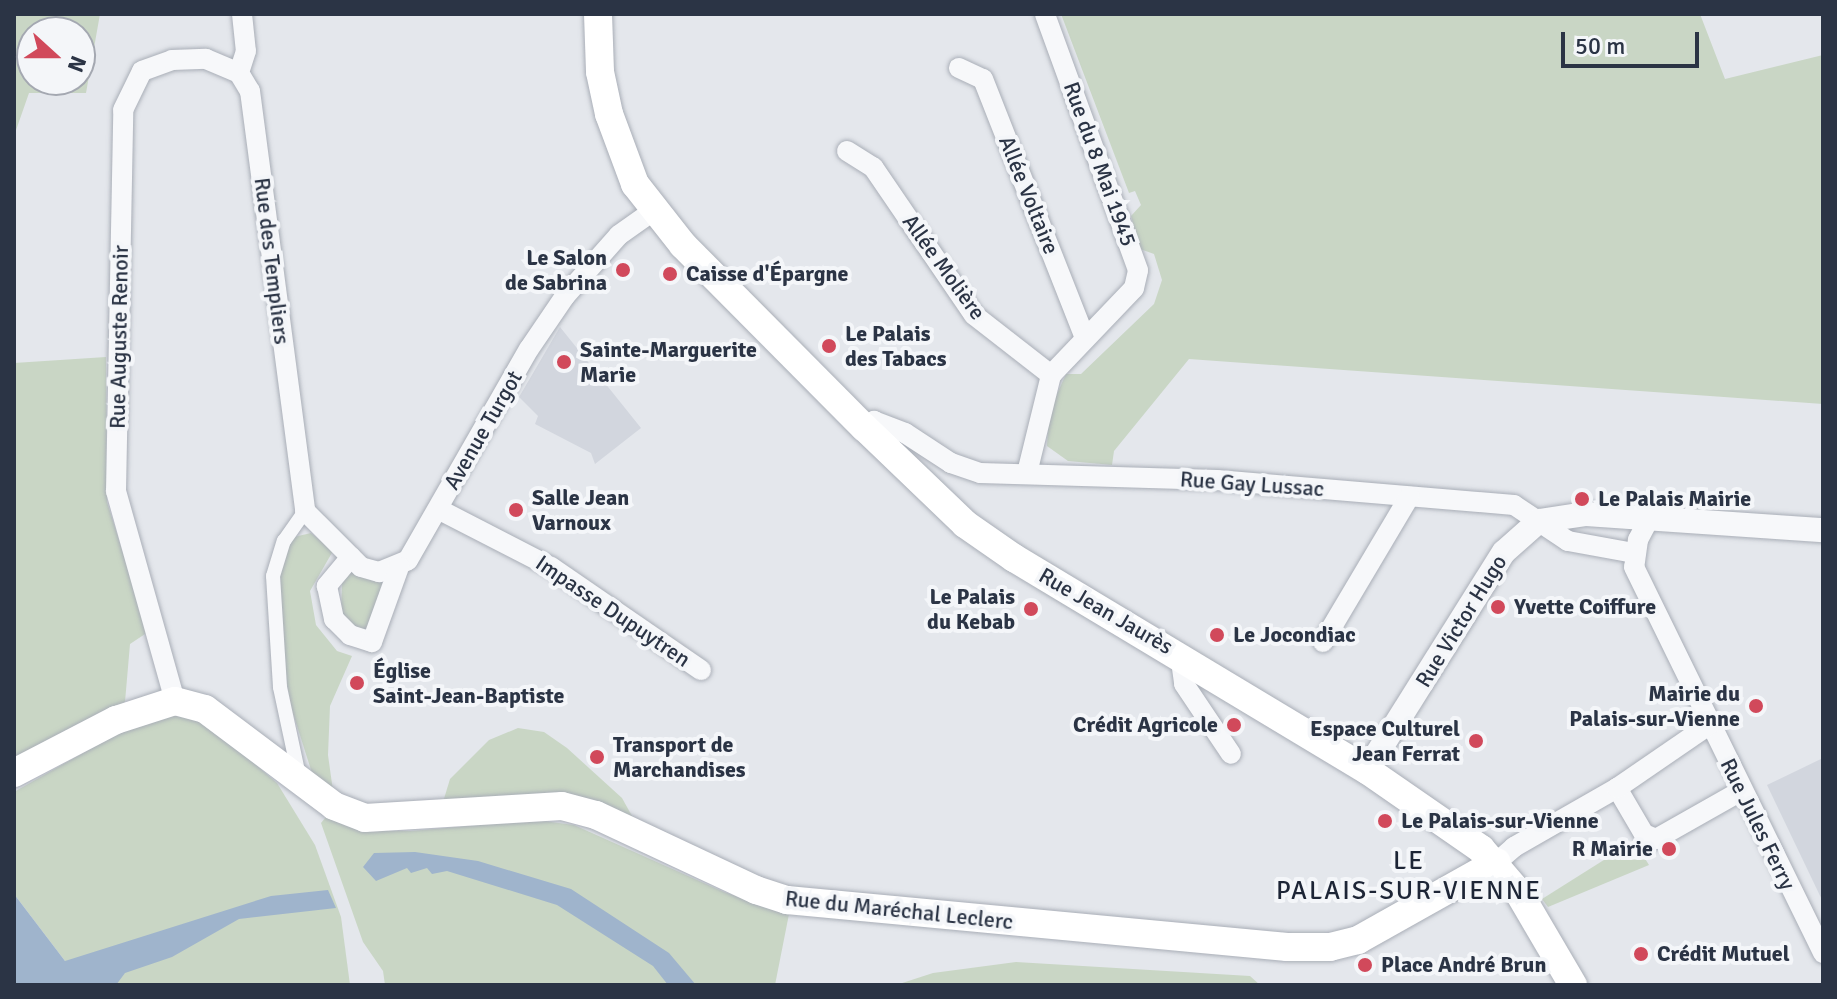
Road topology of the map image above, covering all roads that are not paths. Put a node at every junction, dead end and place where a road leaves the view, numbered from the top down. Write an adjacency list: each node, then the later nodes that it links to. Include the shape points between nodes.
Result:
1 (242, 14): 5 (street, Rue des Templiers, via 246,51)
2 (598, 14): 7 (main road, Rue Jean Jaurès, via 600,72 609,114 621,155)
3 (1045, 14): 8 (street, Rue du 8 Mai 1945, via 1138,270 1134,288)
4 (959, 68): 8 (street, Allée Voltaire, via 983,79)
5 (239, 73): 14 (street, Rue des Templiers, via 250,91); 24 (street, Rue Auguste Renoir, via 206,59 172,60 142,71 123,110 116,491)
6 (847, 151): 9 (street, Allée Molière, via 873,167 974,315)
7 (653, 211): 10 (main road, Rue Jean Jaurès); 13 (street, Avenue Turgot, via 619,235 565,296)
8 (1084, 336): 9 (street, Rue du 8 Mai 1945)
9 (1051, 375): 11 (street, Rue du 8 Mai 1945)
10 (864, 427): 11 (street, Rue Gay Lussac, via 874,421 905,433 951,463 980,473); 22 (main road, Rue Jean Jaurès, via 978,532)
11 (1027, 473): 12 (street, Rue Gay Lussac, via 1217,480)
12 (1409, 497): 16 (street, Rue Gay Lussac, via 1514,505); 21 (street)
13 (438, 509): 20 (street, Avenue Turgot); 23 (street, Impasse Dupuytren, via 551,567)
14 (305, 511): 19 (street); 29 (street, via 284,541 273,576 280,687)
15 (1649, 519): 16 (street, via 1586,514); 17 (street); 18 (street)
16 (1539, 521): 18 (street, Rue Gay Lussac, via 1568,541); 27 (street, Rue Victor Hugo, via 1504,552)
17 (1823, 530)
18 (1634, 553): 25 (street, Rue Jules Ferry, via 1634,567)
19 (351, 557): 20 (street, via 361,567 379,572); 20 (street, Avenue Turgot, via 327,586 334,619 350,635 372,642)
20 (399, 567)
21 (1323, 642)
22 (1180, 654): 26 (street, via 1184,684); 27 (main road, Rue Jean Jaurès)
23 (701, 670)
24 (175, 701): 28 (main road, via 116,720); 29 (main road, Rue du Maréchal Leclerc, via 205,709)
25 (1709, 725): 30 (street); 31 (street, Rue Jules Ferry)
26 (1231, 754)
27 (1367, 770): 32 (main road, Rue Jean Jaurès)
28 (14, 773)
29 (299, 777): 32 (main road, Rue du Maréchal Leclerc, via 334,806 365,818 562,806 596,815 787,900 1287,947 1330,947 1358,940)
30 (1617, 788): 31 (street, via 1644,834 1656,839); 32 (street)
31 (1741, 791): 33 (street, Rue Jules Ferry)
32 (1497, 862): 34 (main road)
33 (1823, 953)
34 (1573, 985)

